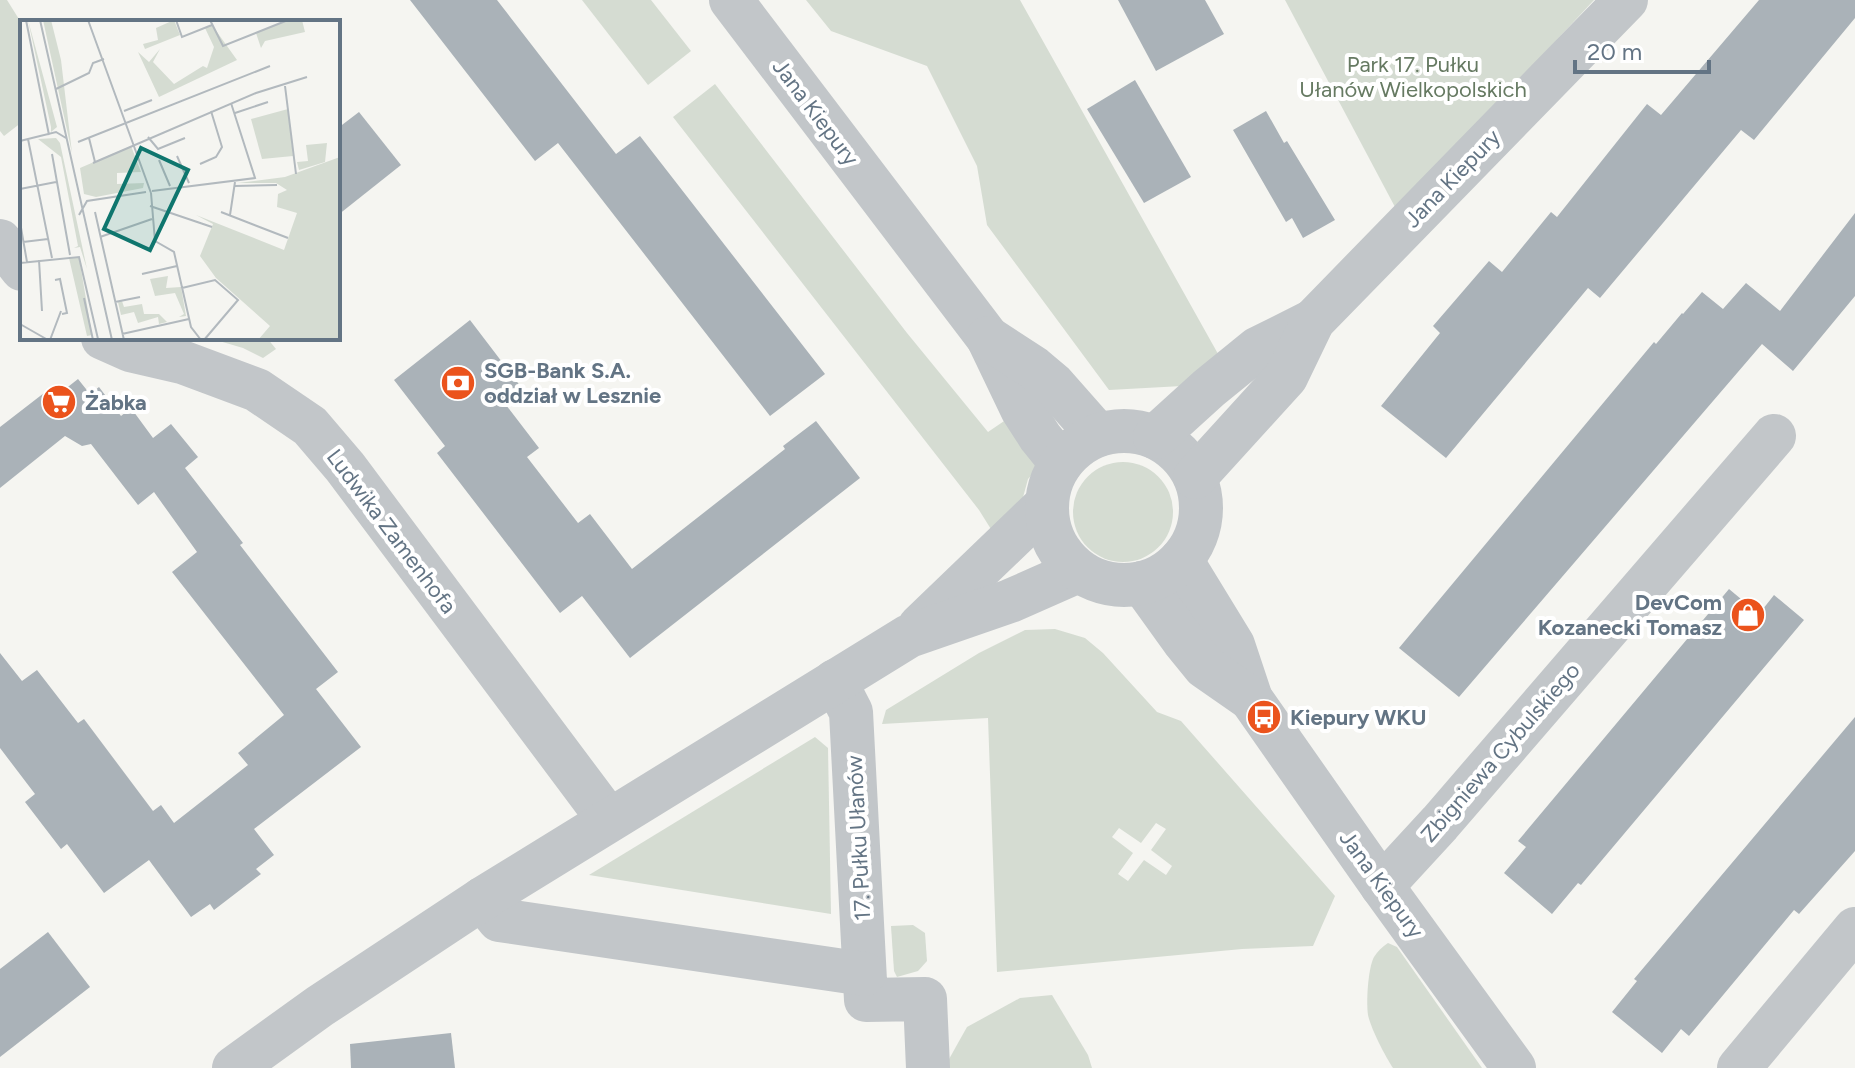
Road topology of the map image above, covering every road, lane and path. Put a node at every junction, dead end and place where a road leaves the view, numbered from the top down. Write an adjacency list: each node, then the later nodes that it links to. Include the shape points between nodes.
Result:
1 (731, 0): 6 (street, Jana Kiepury)
2 (1626, 0): 5 (street, Jana Kiepury)
3 (0, 241): 4 (street)
4 (20, 266)
5 (1313, 321): 10 (street, Jana Kiepury, via 1257,349); 12 (street, Jana Kiepury, via 1286,377)
6 (988, 338): 8 (street, Jana Kiepury, via 1053,384); 11 (street, Jana Kiepury, via 1022,409)
7 (108, 340): 20 (street, Ludwika Zamenhofa, via 257,390 310,426)
8 (1098, 435): 10 (street, via 1117,431); 11 (street)
9 (1774, 436): 21 (street, Zbigniewa Cybulskiego)
10 (1155, 437): 12 (street, via 1185,461)
11 (1061, 463): 13 (street)
12 (1195, 477): 14 (street, via 1199,529)
13 (1047, 504): 15 (street, via 1053,538); 17 (street)
14 (1181, 560): 16 (street); 19 (street, Jana Kiepury, via 1233,645)
15 (1078, 571): 16 (street, via 1109,584); 17 (street)
16 (1142, 583): 19 (street, Jana Kiepury, via 1205,667)
17 (909, 636): 18 (street)
18 (835, 681): 20 (street); 24 (street, 17. Pułku Ułanów, via 851,712)
19 (1251, 699): 21 (street, Jana Kiepury)
20 (609, 820): 22 (street)
21 (1382, 886): 27 (street, Jana Kiepury)
22 (482, 899): 24 (street, via 499,920); 25 (street)
23 (1855, 929): 28 (street)
24 (865, 987): 26 (street, via 925,999)
25 (234, 1068)
26 (928, 1068)
27 (1514, 1068)
28 (1739, 1068)

